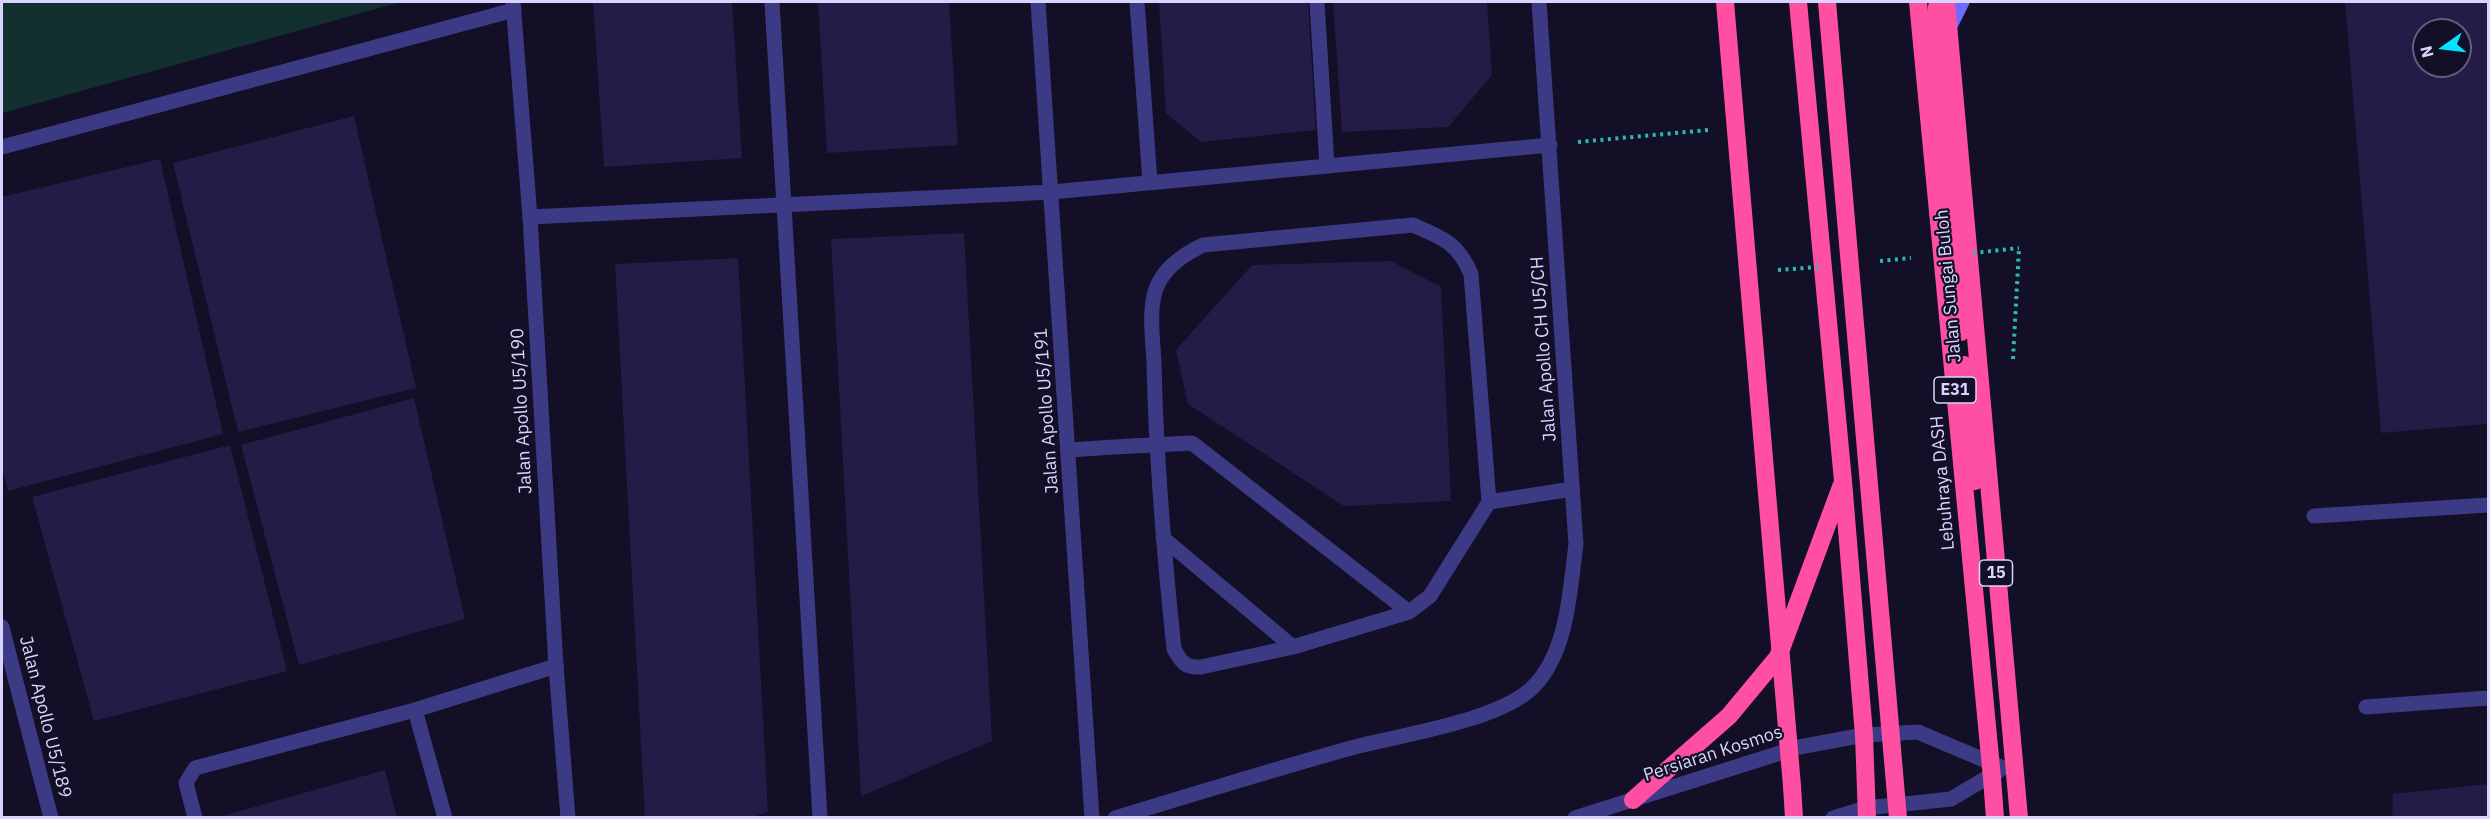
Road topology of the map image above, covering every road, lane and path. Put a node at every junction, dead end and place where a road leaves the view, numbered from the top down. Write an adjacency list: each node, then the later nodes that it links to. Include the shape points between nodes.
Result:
1 (771, 2): 21 (street)
2 (1038, 2): 20 (street, Jalan Apollo U5/191)
3 (1137, 2): 19 (street)
4 (1317, 2): 18 (street)
5 (1539, 2): 16 (street, Jalan Apollo CH U5/CH)
6 (1725, 2): 56 (highway, bridge)
7 (1798, 2): 31 (highway)
8 (1827, 2): 58 (highway, bridge)
9 (1918, 2): 59 (highway, Lebuhraya DASH / E31, bridge)
10 (1937, 2): 45 (highway, Jalan Sungai Buloh / 15, via 1937,62)
11 (1946, 2): 14 (highway, Jalan Sungai Buloh / 15)
12 (1962, 2): 14 (street)
13 (513, 6): 17 (street); 22 (street, Jalan Apollo U5/190)
14 (1949, 28): 61 (highway, Jalan Sungai Buloh / 15)
15 (1709, 130): 16 (path)
16 (1550, 145): 18 (street); 32 (street, Jalan Apollo CH U5/CH)
17 (2, 147)
18 (1327, 166): 19 (street)
19 (1150, 182): 20 (street)
20 (1052, 192): 21 (street); 30 (street, Jalan Apollo U5/191)
21 (784, 204): 22 (street); 52 (street)
22 (530, 217): 40 (street, Jalan Apollo U5/190)
23 (1971, 253): 28 (path, bridge, via 2019,248)
24 (1912, 258): 25 (path, bridge)
25 (1876, 261)
26 (1828, 266): 27 (path, bridge)
27 (1769, 271)
28 (2013, 359)
29 (1156, 445): 30 (street); 33 (street, via 1152,308 1158,283 1177,259 1203,244 1413,225 1443,237 1462,254 1472,274); 36 (street); 37 (street, via 1192,443)
30 (1069, 450): 53 (street, Jalan Apollo U5/191)
31 (1843, 482): 44 (highway); 46 (highway, via 1778,657 1729,716)
32 (1572, 489): 33 (street); 54 (street, Jalan Apollo CH U5/CH, via 1576,544 1569,605 1559,646 1534,686 1496,711)
33 (1489, 502): 37 (street, via 1430,596)
34 (2488, 505): 35 (street)
35 (2314, 516)
36 (1163, 538): 39 (street); 39 (street, via 1174,649 1182,663 1201,667)
37 (1409, 612): 39 (street)
38 (2, 627): 48 (street, Jalan Apollo U5/189)
39 (1293, 647)
40 (556, 666): 43 (street); 51 (street, Jalan Apollo U5/190)
41 (2488, 698): 42 (street)
42 (2366, 707)
43 (415, 710): 49 (street, via 195,768 186,783); 50 (street)
44 (1864, 735): 45 (street, via 1918,732); 46 (street, Persiaran Kosmos, via 1799,747); 47 (highway)
45 (2003, 768): 47 (street, via 1952,799); 60 (highway, Jalan Sungai Buloh / 15)
46 (1633, 800): 55 (street, Persiaran Kosmos)
47 (1866, 813): 57 (street)
48 (51, 818)
49 (195, 818)
50 (445, 818)
51 (568, 818)
52 (820, 818)
53 (1092, 818)
54 (1115, 818)
55 (1575, 818)
56 (1794, 818)
57 (1833, 818)
58 (1898, 818)
59 (1995, 818)
60 (2007, 818)
61 (2019, 818)

